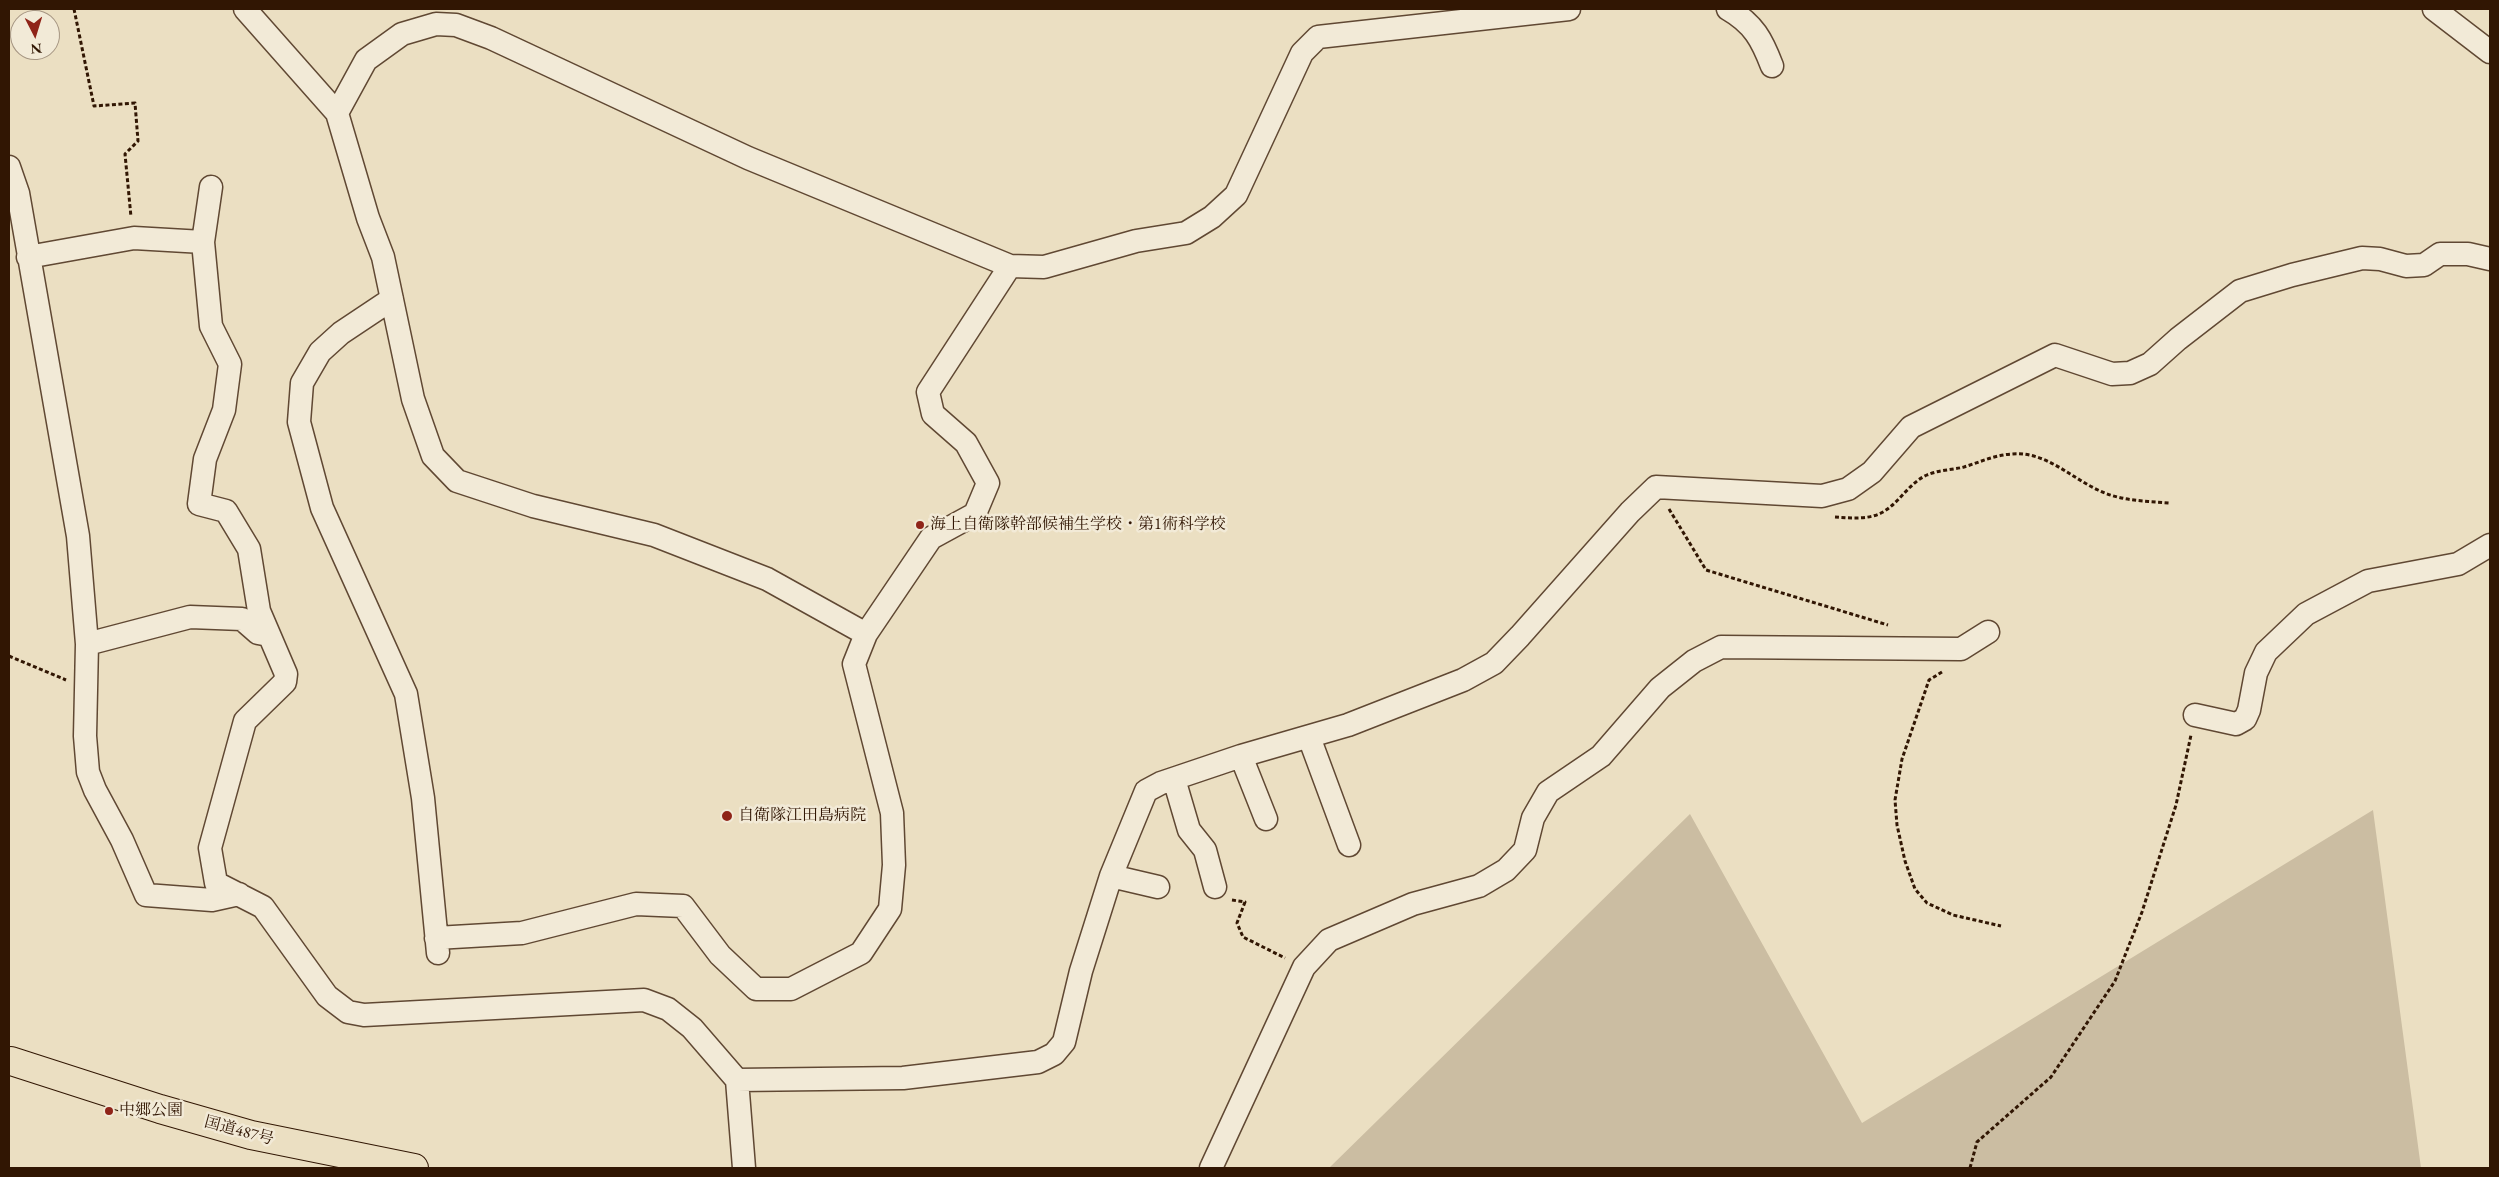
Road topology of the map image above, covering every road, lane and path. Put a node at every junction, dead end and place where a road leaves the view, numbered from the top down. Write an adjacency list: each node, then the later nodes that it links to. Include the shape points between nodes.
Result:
1 (74, 9): 11 (path, via 94,106 136,103 138,141 125,154)
2 (245, 9): 8 (street)
3 (1569, 9): 15 (street, via 1318,37 1302,53 1236,195 1212,217 1186,232 1136,241 1044,267)
4 (1728, 9): 7 (street, via 1745,19 1763,42)
5 (2434, 9): 6 (street)
6 (2490, 52)
7 (1772, 66)
8 (337, 113): 15 (street, via 366,60 402,34 436,24 456,25 491,38 748,158); 16 (street, via 383,257)
9 (9, 167): 13 (street, via 18,193)
10 (211, 187): 12 (street)
11 (134, 238): 12 (street); 13 (street)
12 (203, 242): 24 (street, via 211,326 230,364 224,410 205,459 199,504 226,511 249,549 260,611)
13 (28, 257): 25 (street, via 78,536)
14 (2490, 259): 17 (street, via 2468,254 2440,254 2424,265 2406,266 2362,258 2240,291 2178,338 2150,364 2130,373 2112,374 2055,355 1911,427 1872,472 1848,489 1822,496)
15 (1010, 266): 23 (street, via 928,392 933,414 966,444 988,483 975,514 931,538)
16 (392, 299): 23 (street, via 413,399 433,456 456,481 533,506 654,535 767,579); 23 (street, via 320,352 302,383 299,422 322,508 406,694 424,798 437,946 522,933 636,904 683,906 720,955 756,989 791,989 861,953 890,909 894,865 892,813 854,664)
17 (1656, 487): 21 (path, via 1706,570); 30 (street, via 1494,663 1462,680)
18 (2169, 503): 19 (path, via 2127,500 2098,490 2063,468 2033,456 2015,454 1999,455 1964,467 1928,474 1884,511 1868,517)
19 (1829, 516)
20 (2490, 545): 29 (street, via 2458,564 2368,581 2306,614 2266,652 2256,673 2245,719 2236,724)
21 (1890, 626)
22 (1988, 632): 40 (street, via 1961,649 1721,647 1694,661 1660,688 1601,756 1548,792 1533,818 1525,850 1506,870 1479,886 1413,904 1329,940)
23 (866, 634)
24 (269, 635): 25 (street, via 258,633 242,619 190,617); 38 (street, via 286,674 285,682 245,720 210,848 216,883)
25 (87, 644): 28 (street)
26 (9, 656): 28 (path, via 70,681)
27 (1944, 671): 39 (path, via 1929,680 1902,758 1895,800 1905,861 1915,889 1926,903 1953,915)
28 (86, 684): 38 (street, via 88,772 146,895 212,900)
29 (2195, 715): 46 (path, via 2176,805 2142,912 2115,981 2051,1077 1977,1142)
30 (1309, 737): 31 (street); 34 (street)
31 (1241, 756): 32 (street); 33 (street)
32 (1174, 779): 35 (street, via 1146,791); 37 (street, via 1189,830 1205,850)
33 (1266, 818)
34 (1349, 845)
35 (1111, 876): 36 (street); 42 (street, via 1082,971 1069,1028 1064,1042 1054,1054 1038,1062 903,1078)
36 (1158, 887)
37 (1214, 887): 40 (path, via 1222,898 1245,902 1237,923 1242,937)
38 (239, 894): 42 (street, via 264,907 327,996 348,1012 364,1014 644,1000 668,1009 692,1028)
39 (2001, 926)
40 (1304, 967): 45 (street)
41 (12, 1062): 43 (highway, 国道487号, via 251,1135)
42 (737, 1080): 44 (street)
43 (414, 1168)
44 (744, 1168)
45 (1211, 1168)
46 (1970, 1168)

